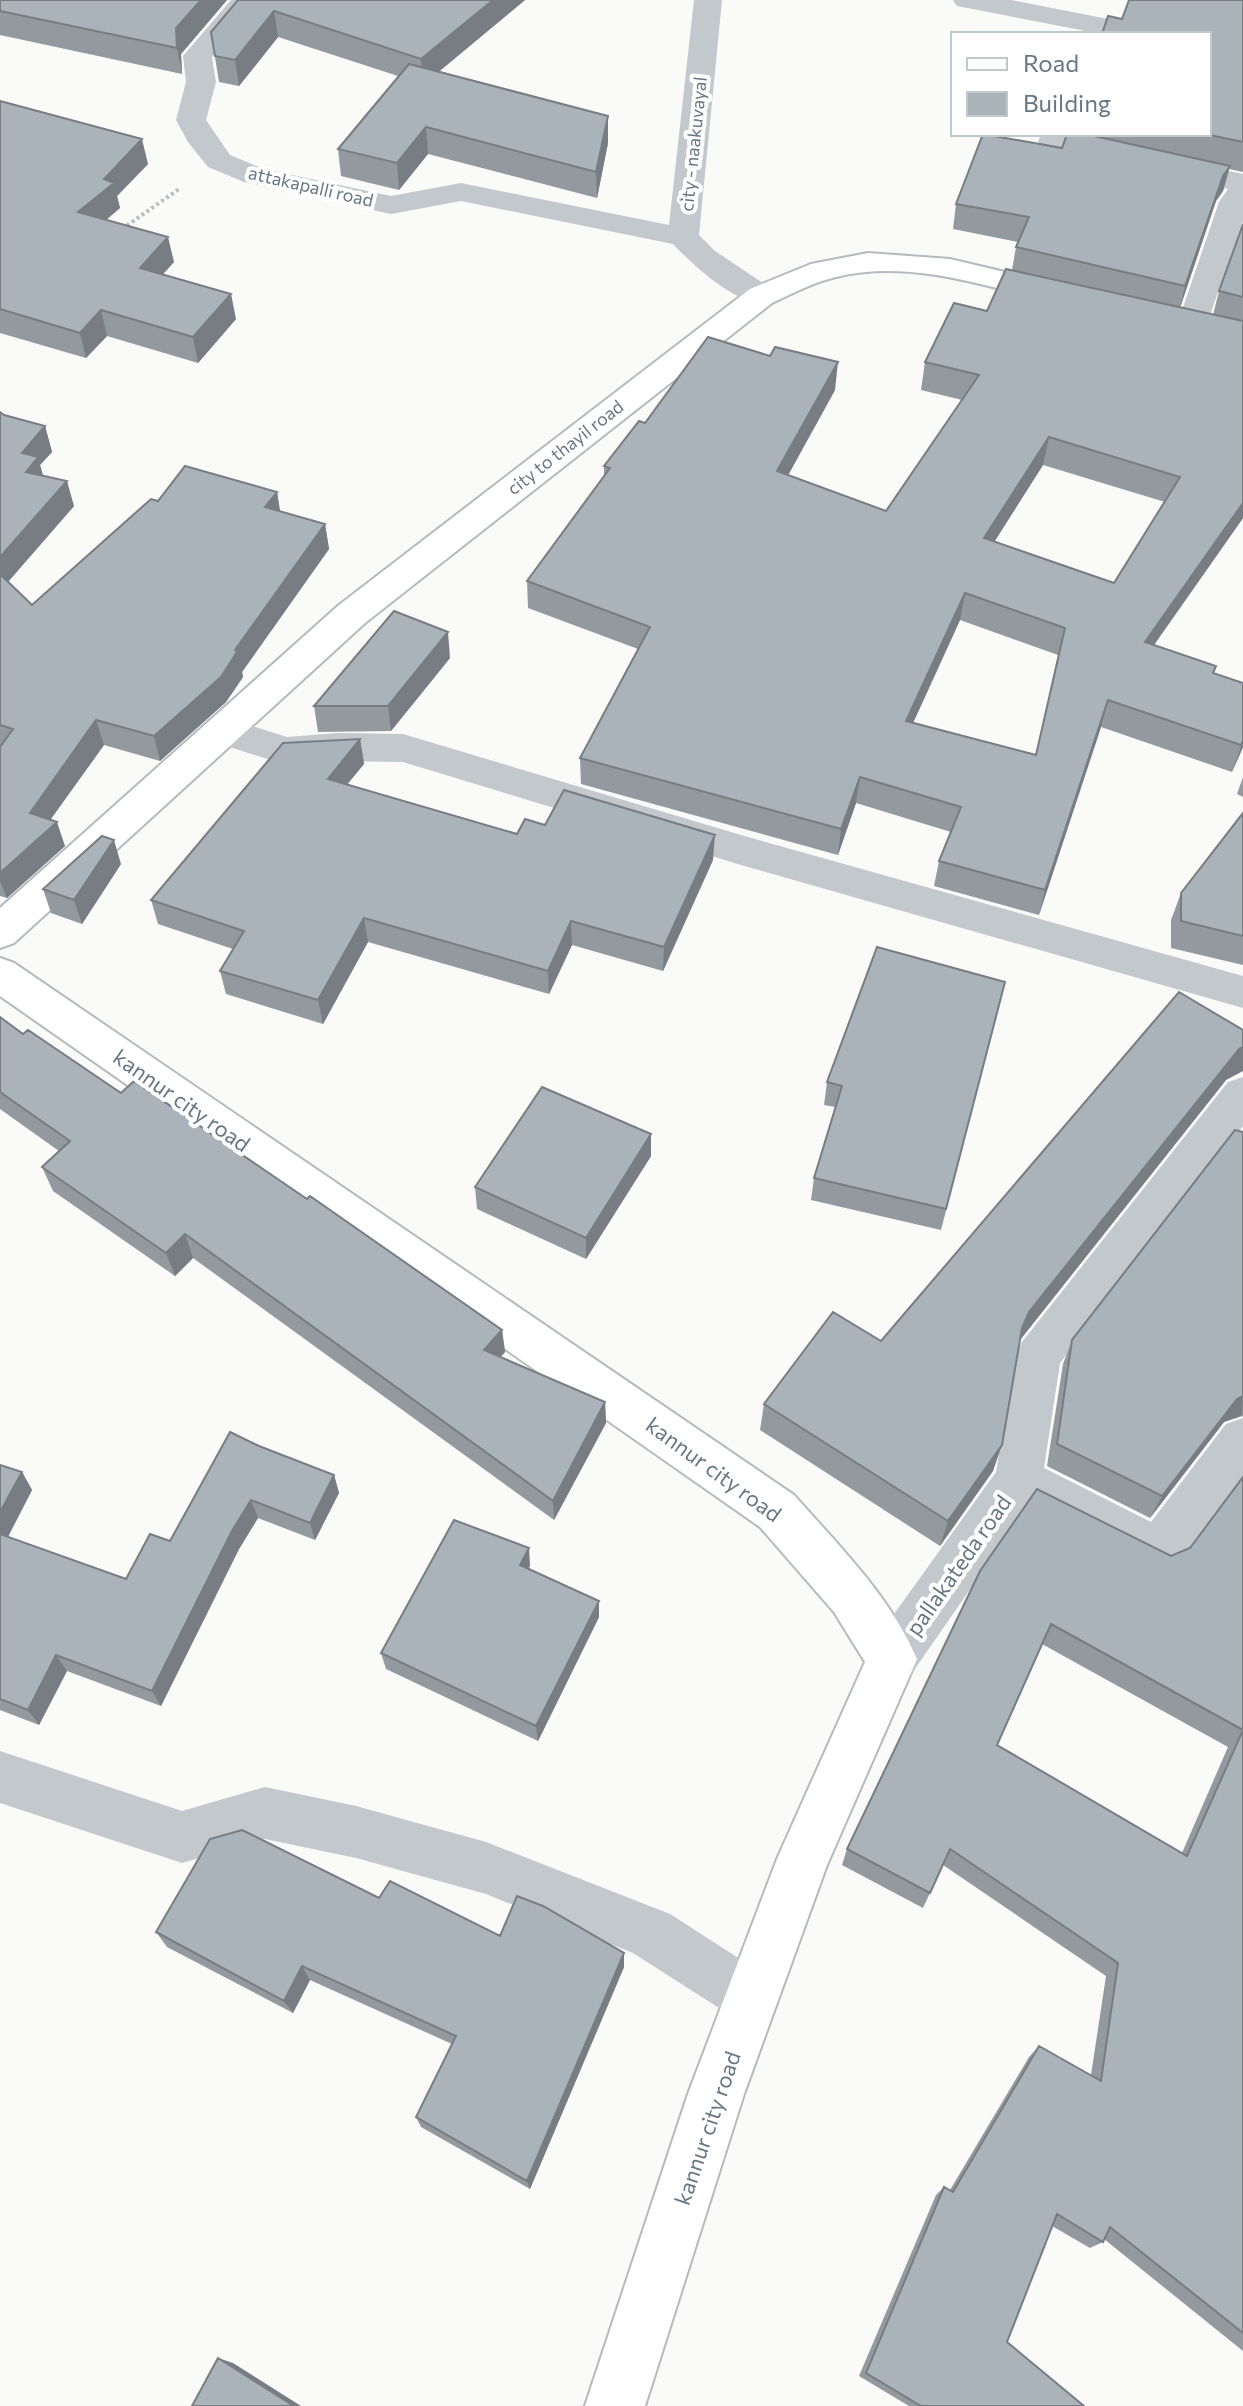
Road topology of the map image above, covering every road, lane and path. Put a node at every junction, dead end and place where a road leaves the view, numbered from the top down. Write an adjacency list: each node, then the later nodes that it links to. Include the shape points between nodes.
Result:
1 (246, 0): 6 (street, attakapalli road, via 197,56 201,82 191,120)
2 (708, 0): 10 (street, city - naakuvayal)
3 (967, 0): 4 (street, via 1103,26)
4 (1100, 32)
5 (1055, 136): 7 (street, via 1053,142)
6 (219, 161): 9 (path); 10 (street, attakapalli road, via 255,176 391,205 461,192)
7 (1243, 183)
8 (1243, 189): 13 (street)
9 (118, 232)
10 (683, 237): 11 (street, city - naakuvayal, via 704,258)
11 (761, 296): 12 (main road, city to thayil road, via 845,265 908,262); 14 (main road, city to thayil road, via 352,614)
12 (1093, 303)
13 (1192, 328)
14 (224, 731): 15 (main road, city to thayil road); 17 (street, via 286,751 403,748)
15 (0, 932)
16 (0, 974): 21 (main road, kannur city road, via 777,1511 851,1595)
17 (1243, 992)
18 (1243, 1094): 20 (street, via 1038,1356)
19 (1243, 1439): 20 (street, pallakateda road, via 1158,1551)
20 (1019, 1479): 21 (street, pallakateda road)
21 (892, 1659): 23 (main road, kannur city road, via 803,1859)
22 (0, 1777): 23 (street, via 182,1837 265,1813 486,1868 651,1933)
23 (752, 1998): 24 (main road, kannur city road)
24 (615, 2406)

